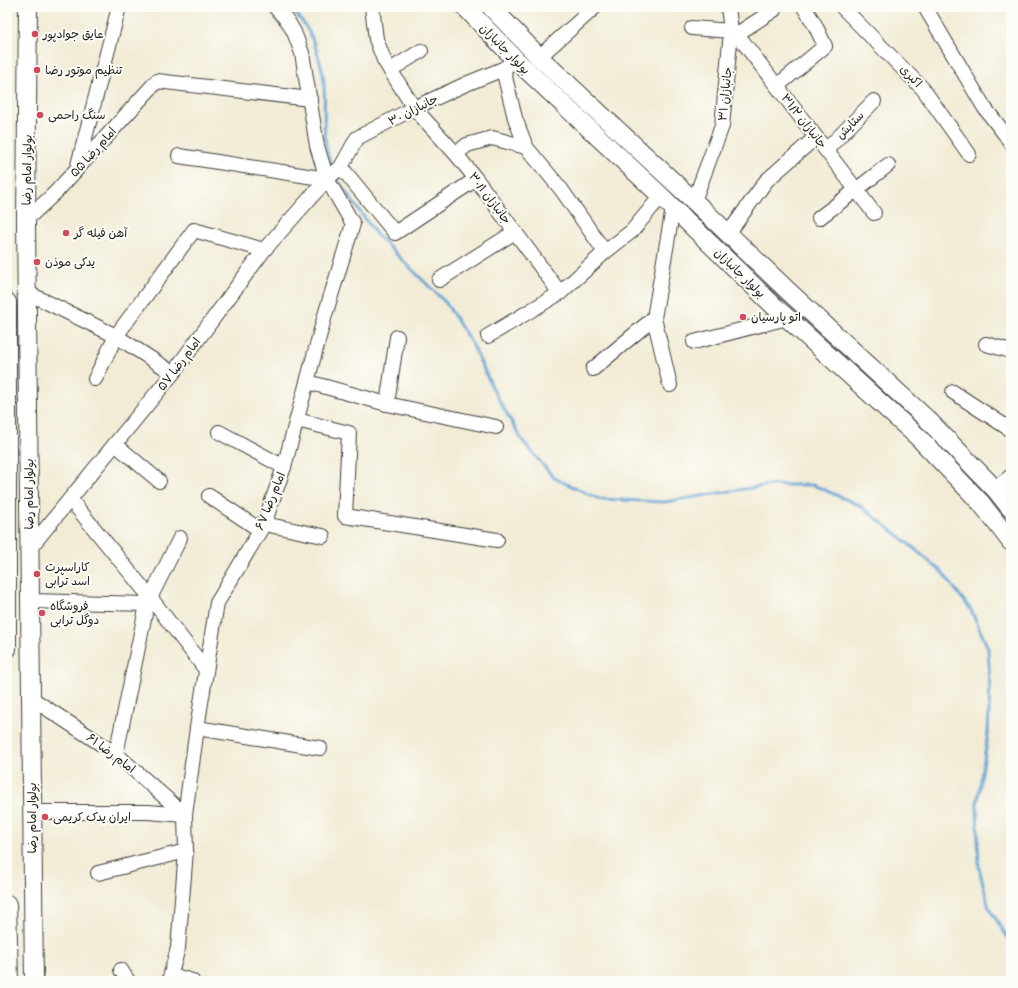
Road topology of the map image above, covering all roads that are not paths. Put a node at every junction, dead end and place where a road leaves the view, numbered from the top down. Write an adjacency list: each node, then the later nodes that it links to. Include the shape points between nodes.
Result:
1 (28, 7): 40 (main road, بولوار امام رضا)
2 (120, 7): 32 (street)
3 (275, 7): 20 (street, امام رضا ۶۷, via 294,32 302,53)
4 (372, 7): 18 (street, جانبازان ۳۰/۱, via 376,39)
5 (465, 7): 17 (main road, بولوار جانبازان)
6 (491, 7): 16 (main road, بولوار جانبازان)
7 (595, 7): 16 (street)
8 (728, 7): 14 (street, جانبازان ۳۱)
9 (804, 7): 19 (street, via 825,46)
10 (842, 7): 28 (street, اکبری, via 923,89)
11 (925, 7): 23 (street, via 984,107)
12 (774, 10): 14 (street)
13 (692, 28): 14 (street)
14 (734, 33): 19 (street, جانبازان ۳۱/۲); 36 (street, جانبازان ۳۱, via 722,126)
15 (421, 51): 18 (street)
16 (538, 58): 36 (main road, بولوار جانبازان)
17 (509, 65): 22 (street, جانبازان ۳۰); 25 (street, via 515,118); 37 (main road, بولوار جانبازان)
18 (390, 70): 22 (street, جانبازان ۳۰/۱)
19 (777, 86): 24 (street, جانبازان ۳۱/۲)
20 (310, 99): 32 (street, امام رضا ۵۵, via 157,81); 33 (street, امام رضا ۶۷, via 318,146)
21 (874, 101): 26 (street, ستایش)
22 (414, 108): 27 (street, جانبازان ۳۰/۱); 31 (street, جانبازان ۳۰, via 357,138)
23 (1009, 135)
24 (816, 137): 26 (street, جانبازان ۳۱/۲); 42 (street, via 766,181)
25 (526, 147): 27 (street, via 492,138 467,145); 44 (street, via 561,189)
26 (826, 150): 35 (street, جانبازان ۳۱/۲)
27 (456, 154): 34 (street, جانبازان ۳۰/۱)
28 (969, 154)
29 (179, 156): 33 (street)
30 (888, 165): 35 (street)
31 (341, 167): 33 (street, جانبازان ۳۰); 34 (street, via 395,233)
32 (77, 169): 40 (street, امام رضا ۵۵)
33 (328, 179): 43 (street, امام رضا ۵۷); 63 (street, امام رضا ۶۷, via 353,224 325,315)
34 (476, 179): 41 (street, جانبازان ۳۰/۱)
35 (856, 190): 38 (street, جانبازان ۳۱/۲); 39 (street)
36 (694, 201): 42 (main road, بولوار جانبازان)
37 (667, 202): 44 (street); 50 (main road, بولوار جانبازان); 52 (street)
38 (874, 213)
39 (818, 218)
40 (26, 220): 47 (main road, بولوار امام رضا)
41 (515, 232): 45 (street); 48 (street, جانبازان ۳۰/۱)
42 (728, 234): 46 (main road, بولوار جانبازان)
43 (264, 250): 54 (street, via 194,230); 61 (street, امام رضا ۵۷)
44 (605, 252): 48 (street)
45 (439, 280)
46 (787, 290): 50 (main road); 76 (main road, بولوار جانبازان, via 929,421)
47 (28, 293): 54 (street); 85 (main road, بولوار امام رضا)
48 (560, 293): 55 (street)
49 (7, 302): 51 (main road, بولوار امام رضا)
50 (774, 306): 53 (main road, بولوار جانبازان)
51 (7, 311): 75 (main road, بولوار امام رضا)
52 (654, 318): 60 (street); 64 (street)
53 (787, 318): 57 (street); 84 (main road, بولوار جانبازان, via 918,438 981,503)
54 (116, 336): 61 (street); 62 (street)
55 (488, 336)
56 (397, 337): 66 (street)
57 (694, 342)
58 (986, 344): 59 (street)
59 (1011, 351)
60 (593, 369)
61 (173, 373): 71 (street, امام رضا ۵۷)
62 (95, 379)
63 (308, 382): 66 (street); 67 (street, امام رضا ۶۷)
64 (670, 385)
65 (953, 392): 69 (street)
66 (387, 404): 68 (street)
67 (297, 420): 72 (street, امام رضا ۶۷); 83 (street, via 349,432 346,516)
68 (496, 427)
69 (1011, 430)
70 (219, 432): 72 (street)
71 (115, 444): 74 (street); 78 (street, امام رضا ۵۷)
72 (284, 467): 80 (street, امام رضا ۶۷)
73 (1011, 476): 76 (street)
74 (159, 481)
75 (7, 489): 86 (main road, بولوار امام رضا)
76 (995, 489): 79 (main road, بولوار جانبازان)
77 (209, 496): 80 (street)
78 (70, 499): 85 (street, امام رضا ۵۷); 87 (street)
79 (1011, 509)
80 (262, 527): 81 (street); 90 (street, امام رضا ۶۷, via 217,603)
81 (323, 536)
82 (180, 538): 87 (street)
83 (497, 540)
84 (1011, 542)
85 (30, 548): 88 (main road, بولوار امام رضا)
86 (8, 599): 89 (main road, بولوار امام رضا)
87 (148, 600): 88 (street); 90 (street); 94 (street)
88 (30, 601): 91 (main road, بولوار امام رضا)
89 (7, 649)
90 (206, 670): 92 (street, امام رضا ۶۷)
91 (31, 698): 94 (street, امام رضا ۶۱); 95 (main road, بولوار امام رضا)
92 (197, 728): 93 (street); 96 (street, امام رضا ۶۷)
93 (320, 748)
94 (116, 754): 96 (street, امام رضا ۶۱)
95 (32, 812): 96 (street, via 148,812); 102 (main road, بولوار امام رضا)
96 (185, 815): 97 (street, امام رضا ۶۷)
97 (186, 851): 98 (street); 100 (street, امام رضا ۶۷, via 178,948)
98 (98, 873)
99 (7, 904): 101 (main road)
100 (170, 978): 103 (street)
101 (8, 981)
102 (34, 981)
103 (192, 981)

